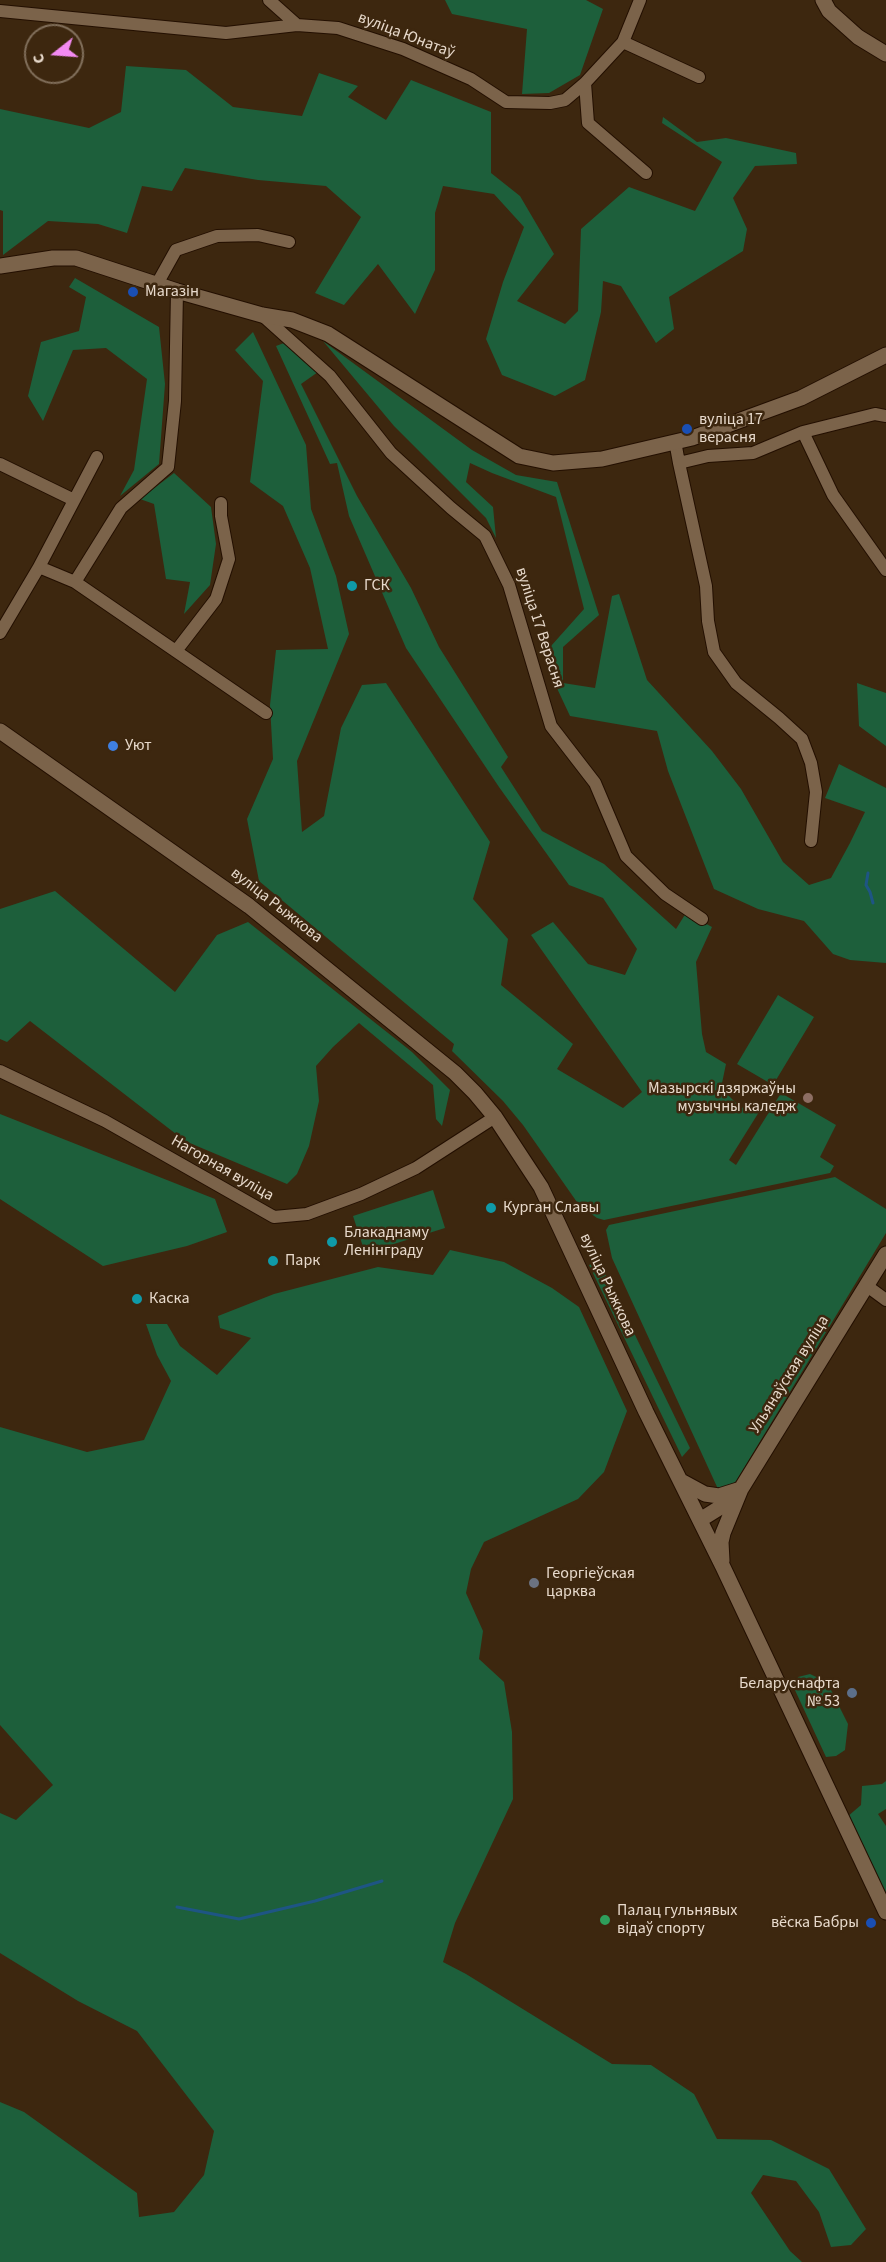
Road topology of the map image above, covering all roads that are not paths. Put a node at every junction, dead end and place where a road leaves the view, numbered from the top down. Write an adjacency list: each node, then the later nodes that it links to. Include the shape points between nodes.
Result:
1 (268, 0): 5 (street)
2 (640, 0): 6 (street)
3 (823, 0): 7 (main road, via 829,11 858,37)
4 (0, 11): 5 (street, вуліца Юнатаў, via 226,33)
5 (297, 25): 9 (street, вуліца Юнатаў, via 338,28 403,50 471,79 506,102 565,100)
6 (623, 42): 8 (street); 9 (street)
7 (886, 54)
8 (699, 77)
9 (585, 83): 10 (street, via 588,123)
10 (646, 173)
11 (289, 242): 13 (street, via 258,235 217,236 176,250)
12 (0, 266): 13 (main road, вуліца 17 Верасня, via 76,258)
13 (157, 284): 14 (main road, вуліца 17 Верасня)
14 (177, 291): 15 (main road, вуліца 17 Верасня); 27 (street, via 175,401 168,467 121,508)
15 (262, 315): 19 (main road, вуліца 17 Верасня, via 292,320 328,334 519,456 553,463 602,459); 33 (street, вуліца 17 Верасня, via 330,376 391,453 485,536 509,585 551,726 595,783 626,856 665,894)
16 (886, 355): 19 (main road, вуліца 17 Верасня, via 801,398)
17 (886, 416): 18 (street, via 875,414)
18 (803, 432): 21 (street, via 753,453 708,456); 26 (street, via 832,495)
19 (675, 441): 21 (street)
20 (97, 457): 23 (street)
21 (679, 463): 32 (street, via 706,586 714,652 736,683 802,740 816,792)
22 (0, 464): 23 (street)
23 (74, 500): 25 (street)
24 (221, 503): 29 (street, via 229,559 216,599)
25 (39, 567): 27 (street); 28 (street)
26 (886, 570)
27 (75, 582): 29 (street)
28 (0, 633)
29 (176, 651): 30 (street)
30 (266, 713)
31 (0, 731): 35 (main road, вуліца Рыжкова, via 249,906 455,1073)
32 (811, 841)
33 (702, 919)
34 (0, 1071): 35 (street, Нагорная вуліца, via 105,1121 274,1217 307,1214 361,1194 416,1168)
35 (495, 1117): 39 (main road, вуліца Рыжкова, via 541,1187)
36 (886, 1254): 37 (main road, Ульянаўская вуліца)
37 (867, 1286): 38 (street); 40 (main road, Ульянаўская вуліца)
38 (886, 1300)
39 (681, 1481): 40 (main road, via 712,1495); 42 (main road, вуліца Рыжкова)
40 (741, 1489): 41 (main road, Ульянаўская вуліца); 42 (main road)
41 (730, 1518): 42 (main road, via 709,1525); 43 (main road, Ульянаўская вуліца, via 721,1542)
42 (700, 1520): 43 (main road, вуліца Рыжкова)
43 (723, 1567): 44 (main road, вуліца Рыжкова)
44 (886, 1912)

